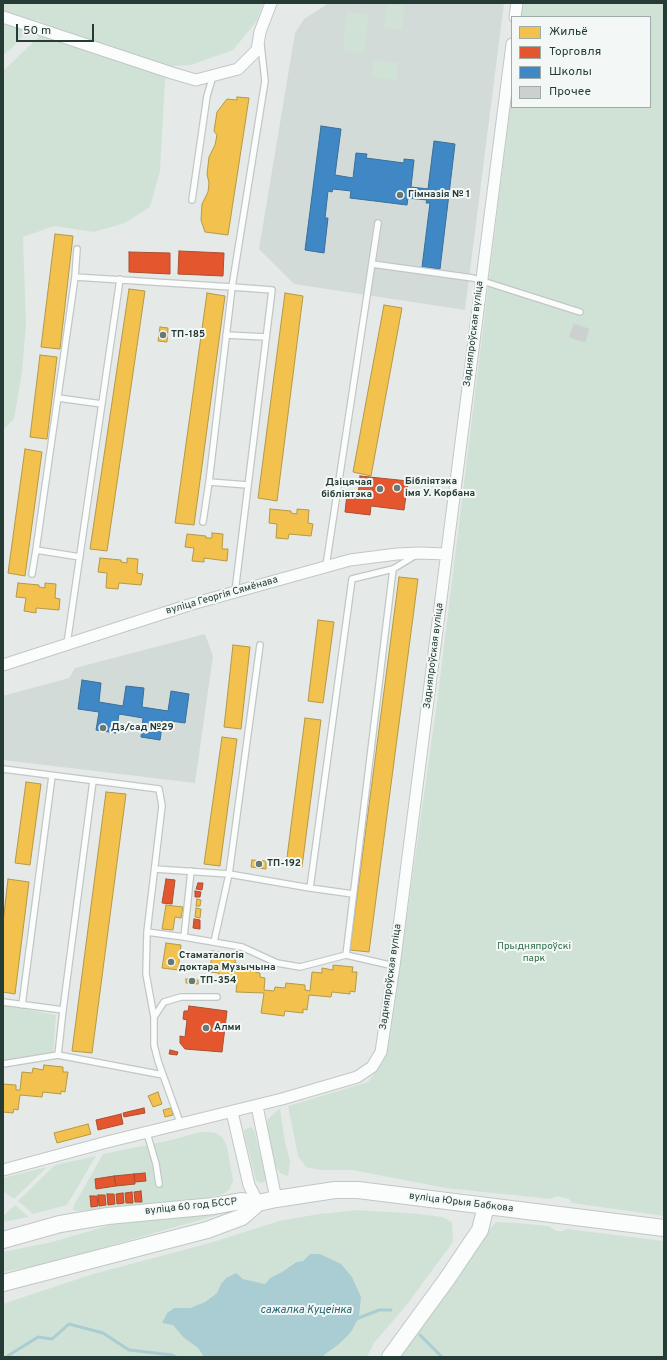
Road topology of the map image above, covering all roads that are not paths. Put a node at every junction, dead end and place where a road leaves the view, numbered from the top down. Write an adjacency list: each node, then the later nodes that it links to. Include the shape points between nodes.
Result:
1 (271, 3): 5 (street)
2 (517, 3): 3 (street)
3 (516, 16)
4 (3, 17): 7 (street, via 196,80)
5 (260, 32): 7 (street, via 257,50 238,69); 15 (lane, via 265,81)
6 (511, 52): 14 (street, Задняпроўская вуліца)
7 (213, 75): 8 (lane, via 207,96)
8 (192, 200)
9 (378, 223): 11 (lane)
10 (77, 249): 12 (lane)
11 (372, 264): 14 (lane); 28 (lane)
12 (75, 277): 13 (lane); 19 (lane)
13 (120, 279): 15 (lane); 20 (lane)
14 (481, 280): 16 (lane); 26 (street, Задняпроўская вуліца)
15 (232, 287): 17 (lane); 18 (lane, via 272,290)
16 (580, 312)
17 (226, 335): 18 (lane); 21 (lane)
18 (266, 337): 22 (lane)
19 (58, 398): 20 (lane); 24 (lane)
20 (102, 404): 27 (lane)
21 (210, 482): 22 (lane); 23 (lane)
22 (248, 486): 31 (lane)
23 (203, 522)
24 (36, 550): 27 (lane); 30 (lane)
25 (419, 553): 26 (street, вуліца Георгія Сямёнава); 28 (street, вуліца Георгія Сямёнава, via 350,560); 29 (lane)
26 (446, 554): 47 (street, Задняпроўская вуліца)
27 (80, 557): 32 (lane)
28 (326, 566): 31 (street, вуліца Георгія Сямёнава)
29 (393, 569): 41 (lane, via 352,579); 42 (lane)
30 (32, 574)
31 (235, 592): 32 (street, вуліца Георгія Сямёнава)
32 (67, 645): 34 (street, вуліца Георгія Сямёнава)
33 (260, 645): 40 (lane)
34 (3, 665)
35 (3, 769): 36 (lane)
36 (52, 776): 37 (lane); 50 (lane)
37 (93, 781): 38 (lane, via 159,789 162,806); 51 (lane)
38 (155, 869): 39 (lane); 43 (lane)
39 (191, 871): 40 (lane); 44 (lane)
40 (229, 874): 41 (lane); 45 (lane)
41 (310, 888): 42 (lane)
42 (353, 894): 46 (lane)
43 (147, 932): 44 (lane); 52 (lane, via 146,974)
44 (184, 937): 45 (lane)
45 (214, 942): 46 (lane, via 242,947 277,963 300,966)
46 (346, 955): 47 (lane)
47 (394, 966): 56 (street, Задняпроўская вуліца, via 381,1052 372,1067 357,1077)
48 (217, 997): 52 (lane, via 180,997 164,1002)
49 (3, 1002): 50 (lane)
50 (22, 1005): 51 (lane)
51 (63, 1010): 53 (lane)
52 (154, 1016): 55 (lane, via 154,1045)
53 (58, 1055): 54 (lane); 55 (lane)
54 (3, 1064)
55 (163, 1075): 58 (lane)
56 (257, 1106): 57 (street, Задняпроўская вуліца); 62 (street)
57 (232, 1112): 58 (street, Задняпроўская вуліца); 63 (street, via 249,1185)
58 (181, 1125): 59 (street, Задняпроўская вуліца)
59 (147, 1133): 60 (street, Задняпроўская вуліца); 61 (lane)
60 (3, 1170)
61 (159, 1184)
62 (276, 1199): 63 (main road, вуліца Юрыя Бабкова); 64 (main road, вуліца Юрыя Бабкова, via 335,1190 358,1190)
63 (258, 1204): 66 (main road, вуліца 60 год БССР, via 241,1201 108,1216 60,1224); 67 (main road, вуліца 60 год БССР, via 242,1217 207,1230)
64 (486, 1206): 65 (main road, вуліца Юрыя Бабкова); 68 (main road, via 480,1230)
65 (664, 1228)
66 (3, 1240)
67 (3, 1282)
68 (390, 1357)

